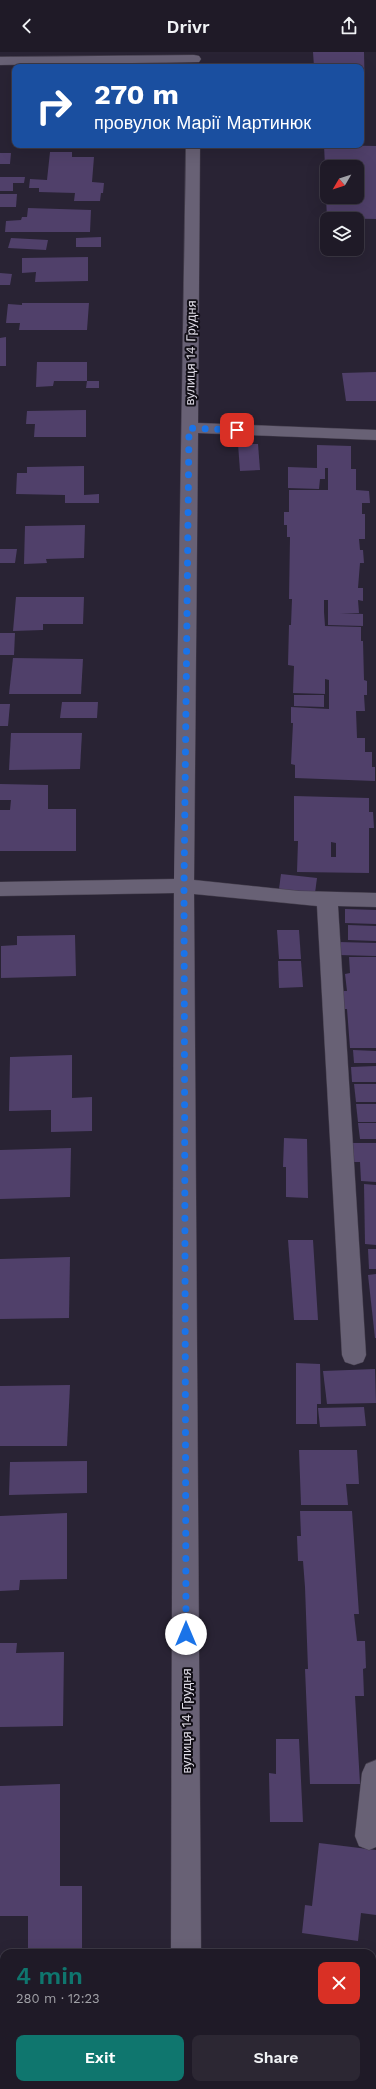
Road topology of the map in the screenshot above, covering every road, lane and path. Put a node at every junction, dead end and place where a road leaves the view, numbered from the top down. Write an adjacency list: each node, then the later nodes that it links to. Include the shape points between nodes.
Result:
1 (194, 59): 2 (street)
2 (0, 62)
3 (193, 148): 4 (street, вулиця 14 Грудня)
4 (189, 428): 5 (street); 6 (street, вулиця 14 Грудня)
5 (376, 435)
6 (184, 886): 7 (street); 8 (street); 13 (street, вулиця 14 Грудня)
7 (0, 889)
8 (327, 899): 9 (street); 10 (street)
9 (376, 900)
10 (354, 1355)
11 (376, 1772): 12 (street)
12 (369, 1836)
13 (186, 1949)

